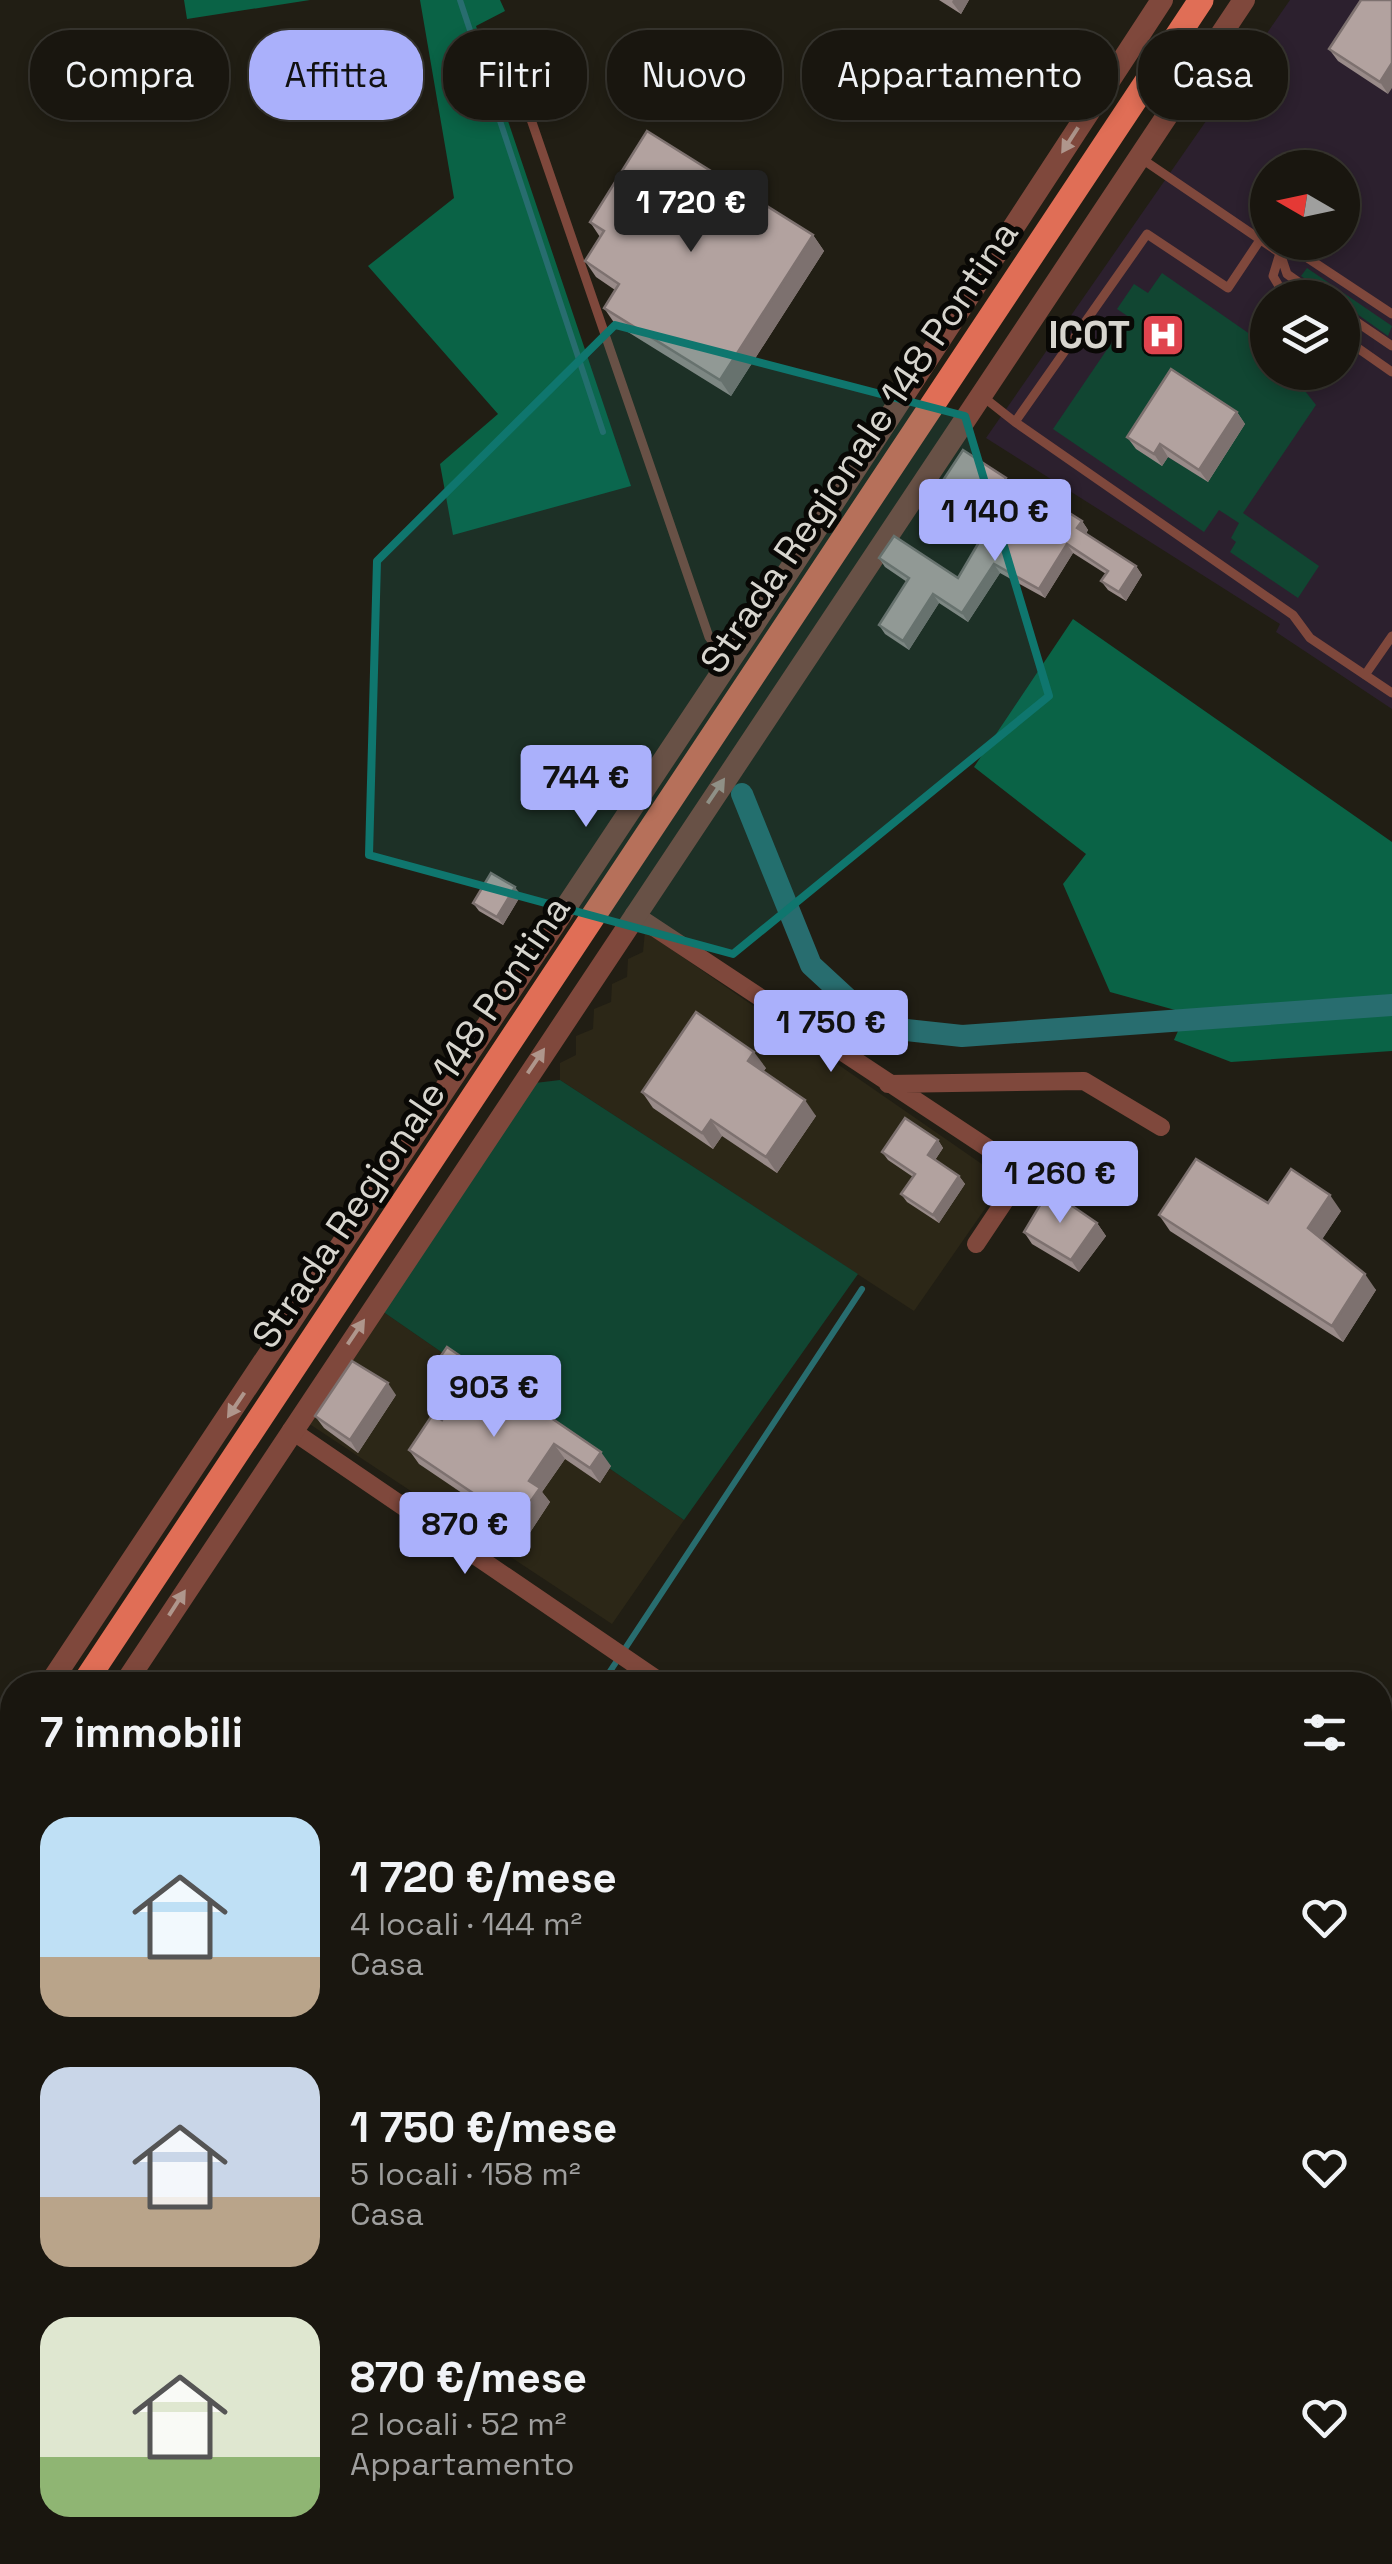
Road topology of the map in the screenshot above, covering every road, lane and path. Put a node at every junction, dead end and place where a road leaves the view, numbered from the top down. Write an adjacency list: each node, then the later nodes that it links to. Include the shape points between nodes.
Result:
1 (1162, 0): 19 (street, one-way to 19)
2 (1200, 0): 28 (main road, Strada Regionale 148 Pontina)
3 (1244, 0): 5 (street)
4 (531, 120): 19 (lane, via 709,637)
5 (1138, 157): 6 (lane); 16 (street)
6 (1250, 233)
7 (1250, 255): 17 (lane, via 1228,288 1147,234)
8 (1282, 260): 10 (lane)
9 (1311, 260): 11 (lane)
10 (1296, 280)
11 (1392, 314)
12 (1360, 324): 13 (lane)
13 (1392, 346)
14 (1360, 350): 15 (lane)
15 (1392, 372)
16 (980, 395): 17 (lane); 22 (street, one-way to 16)
17 (1016, 422): 20 (lane, via 1293,614 1310,638)
18 (1392, 636): 20 (lane)
19 (728, 663): 27 (street, one-way to 27)
20 (1365, 675): 21 (lane)
21 (1392, 693)
22 (634, 914): 23 (street); 26 (street, one-way to 22)
23 (887, 1084): 24 (street, via 1084,1082); 25 (street, via 1024,1172)
24 (1161, 1127)
25 (976, 1244)
26 (291, 1430): 29 (street, one-way to 26); 30 (street)
27 (58, 1672)
28 (92, 1672)
29 (133, 1672)
30 (646, 1672)

